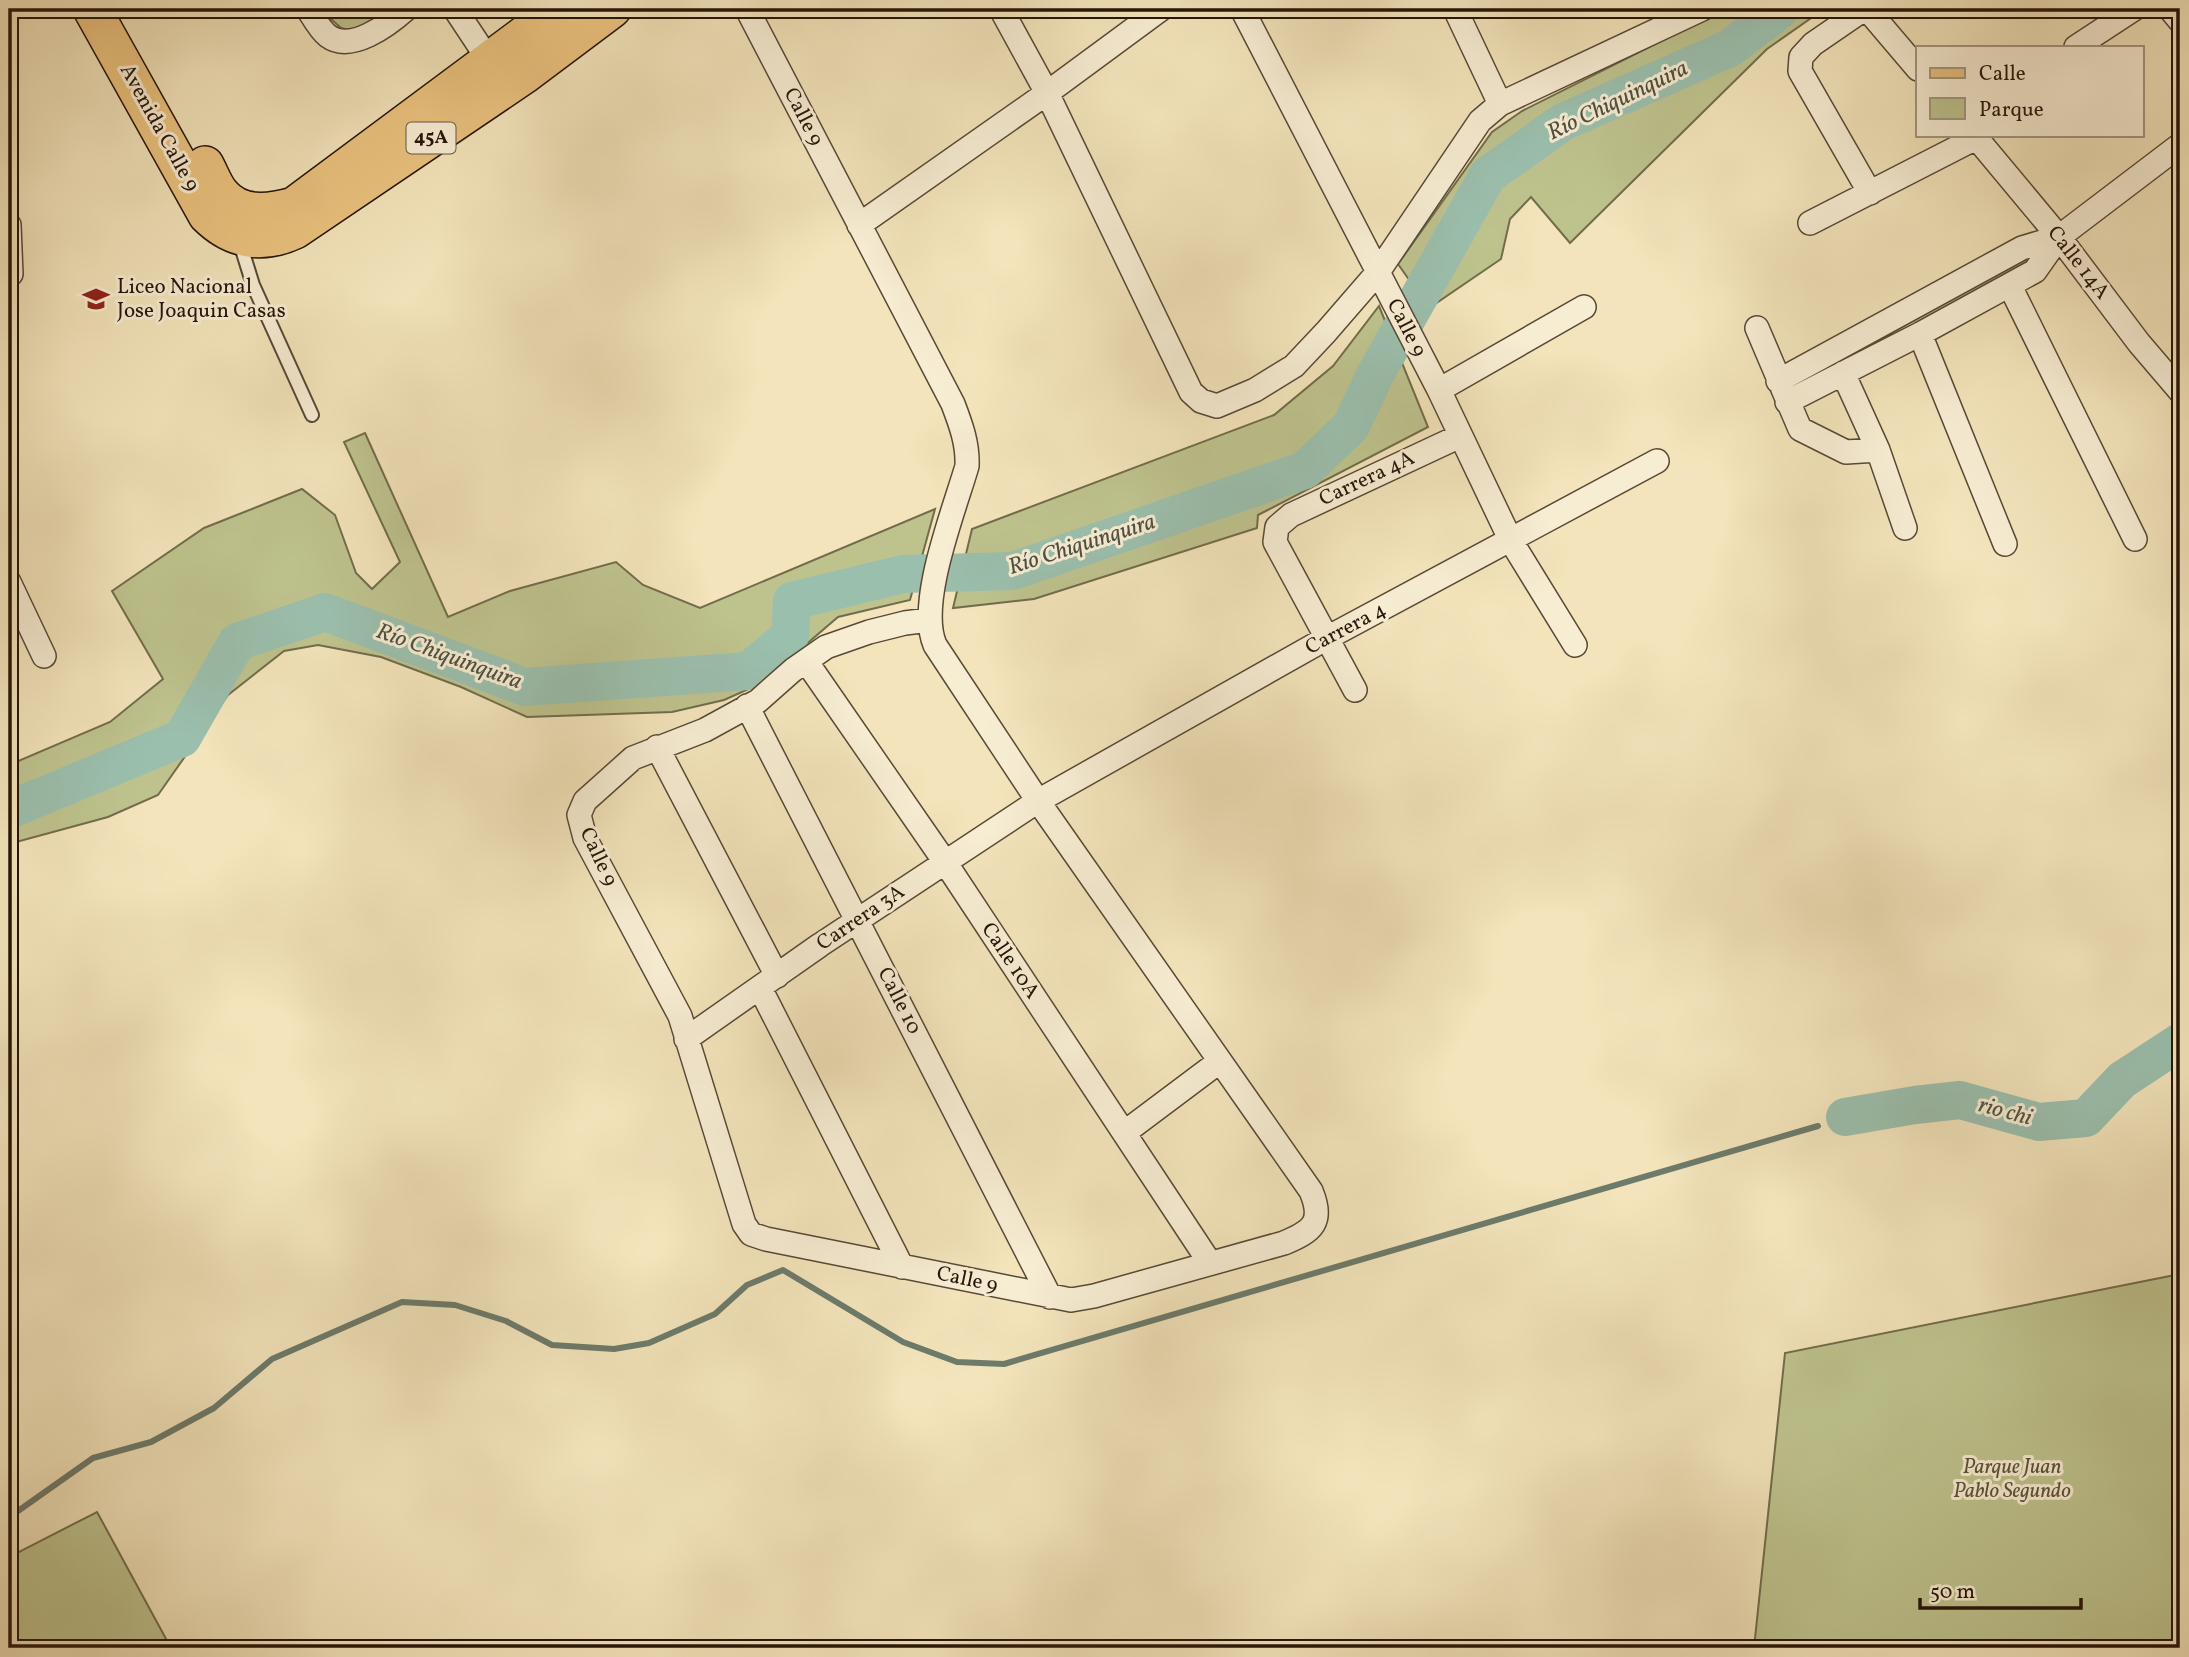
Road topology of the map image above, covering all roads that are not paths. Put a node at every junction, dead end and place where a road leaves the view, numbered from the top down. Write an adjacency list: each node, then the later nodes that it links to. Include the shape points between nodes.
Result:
1 (92, 9): 27 (main road, Avenida Calle 9, via 207,215 218,226)
2 (120, 9): 27 (main road, Avenida Calle 9 / 45A, via 221,194)
3 (307, 9): 4 (street, via 327,36 345,43 361,39)
4 (406, 9)
5 (455, 9): 19 (street)
6 (559, 9): 19 (main road, 45A)
7 (612, 9): 27 (main road, 45A, via 524,75 295,230 260,240)
8 (747, 9): 29 (street, Calle 9)
9 (1001, 9): 21 (street)
10 (1161, 9): 21 (street)
11 (1242, 9): 31 (street, Calle 9)
12 (1455, 9): 22 (street)
13 (1702, 9): 22 (street)
14 (1865, 9): 20 (street); 25 (street, via 1813,44 1801,57 1800,71)
15 (2134, 9): 18 (street)
16 (2170, 9): 17 (street)
17 (2180, 21)
18 (2078, 46)
19 (489, 62): 27 (main road, 45A, via 294,206)
20 (1916, 67)
21 (1047, 93): 29 (street); 31 (street, via 1191,392 1202,401 1217,406 1294,366)
22 (1500, 104): 31 (street, via 1480,121)
23 (1975, 136): 25 (street); 30 (street, Calle 14A)
24 (2180, 145): 30 (street)
25 (1870, 193): 26 (street)
26 (1810, 223)
27 (246, 224): 41 (lane, via 253,285)
28 (9, 225): 32 (street)
29 (859, 225): 50 (street, Calle 9, via 953,404 968,451)
30 (2059, 237): 33 (street, via 2035,271); 39 (street, via 2022,248); 40 (street, Calle 14A)
31 (1378, 272): 38 (street, Calle 9)
32 (11, 274)
33 (2010, 286): 36 (street); 46 (street)
34 (1584, 307): 38 (street)
35 (1757, 328): 39 (street)
36 (1920, 334): 37 (street); 48 (street)
37 (1843, 373): 39 (street); 43 (street)
38 (1438, 390): 42 (street, Calle 9)
39 (1783, 391): 43 (street, via 1800,429 1846,452)
40 (2180, 391)
41 (312, 415)
42 (1460, 436): 47 (street, Calle 9); 51 (street, Carrera 4A, via 1290,515 1277,527 1275,542)
43 (1878, 450): 45 (street)
44 (1657, 461): 47 (street, Carrera 4)
45 (1906, 528)
46 (2136, 539)
47 (1511, 541): 51 (street, Carrera 4); 52 (street, Calle 9)
48 (2005, 544)
49 (9, 582): 53 (street)
50 (929, 610): 54 (street, Calle 9, via 826,647); 58 (street, Calle 9, via 935,645)
51 (1327, 638): 55 (street); 58 (street, Carrera 4)
52 (1575, 645)
53 (44, 656)
54 (806, 661): 56 (street, Calle 9); 59 (street, Calle 10A)
55 (1355, 690)
56 (747, 706): 57 (street, Calle 9, via 705,730); 60 (street, Calle 10)
57 (657, 747): 61 (street); 62 (street, Calle 9, via 615,773 585,801 579,815 585,838 680,1016)
58 (1038, 801): 59 (street, Carrera 3A); 63 (street, Calle 9)
59 (945, 862): 60 (street, Carrera 3A); 64 (street, Calle 10A)
60 (858, 921): 61 (street, Carrera 3A); 67 (street, Calle 10)
61 (768, 982): 62 (street, Carrera 3A); 66 (street)
62 (686, 1039): 66 (street, Calle 9, via 751,1234)
63 (1220, 1061): 64 (street); 65 (street, Calle 9, via 1311,1191 1318,1216 1301,1236)
64 (1124, 1133): 65 (street, Calle 10A)
65 (1210, 1263): 67 (street, Calle 9, via 1094,1296)
66 (902, 1267): 67 (street, Calle 9)
67 (1050, 1297)

